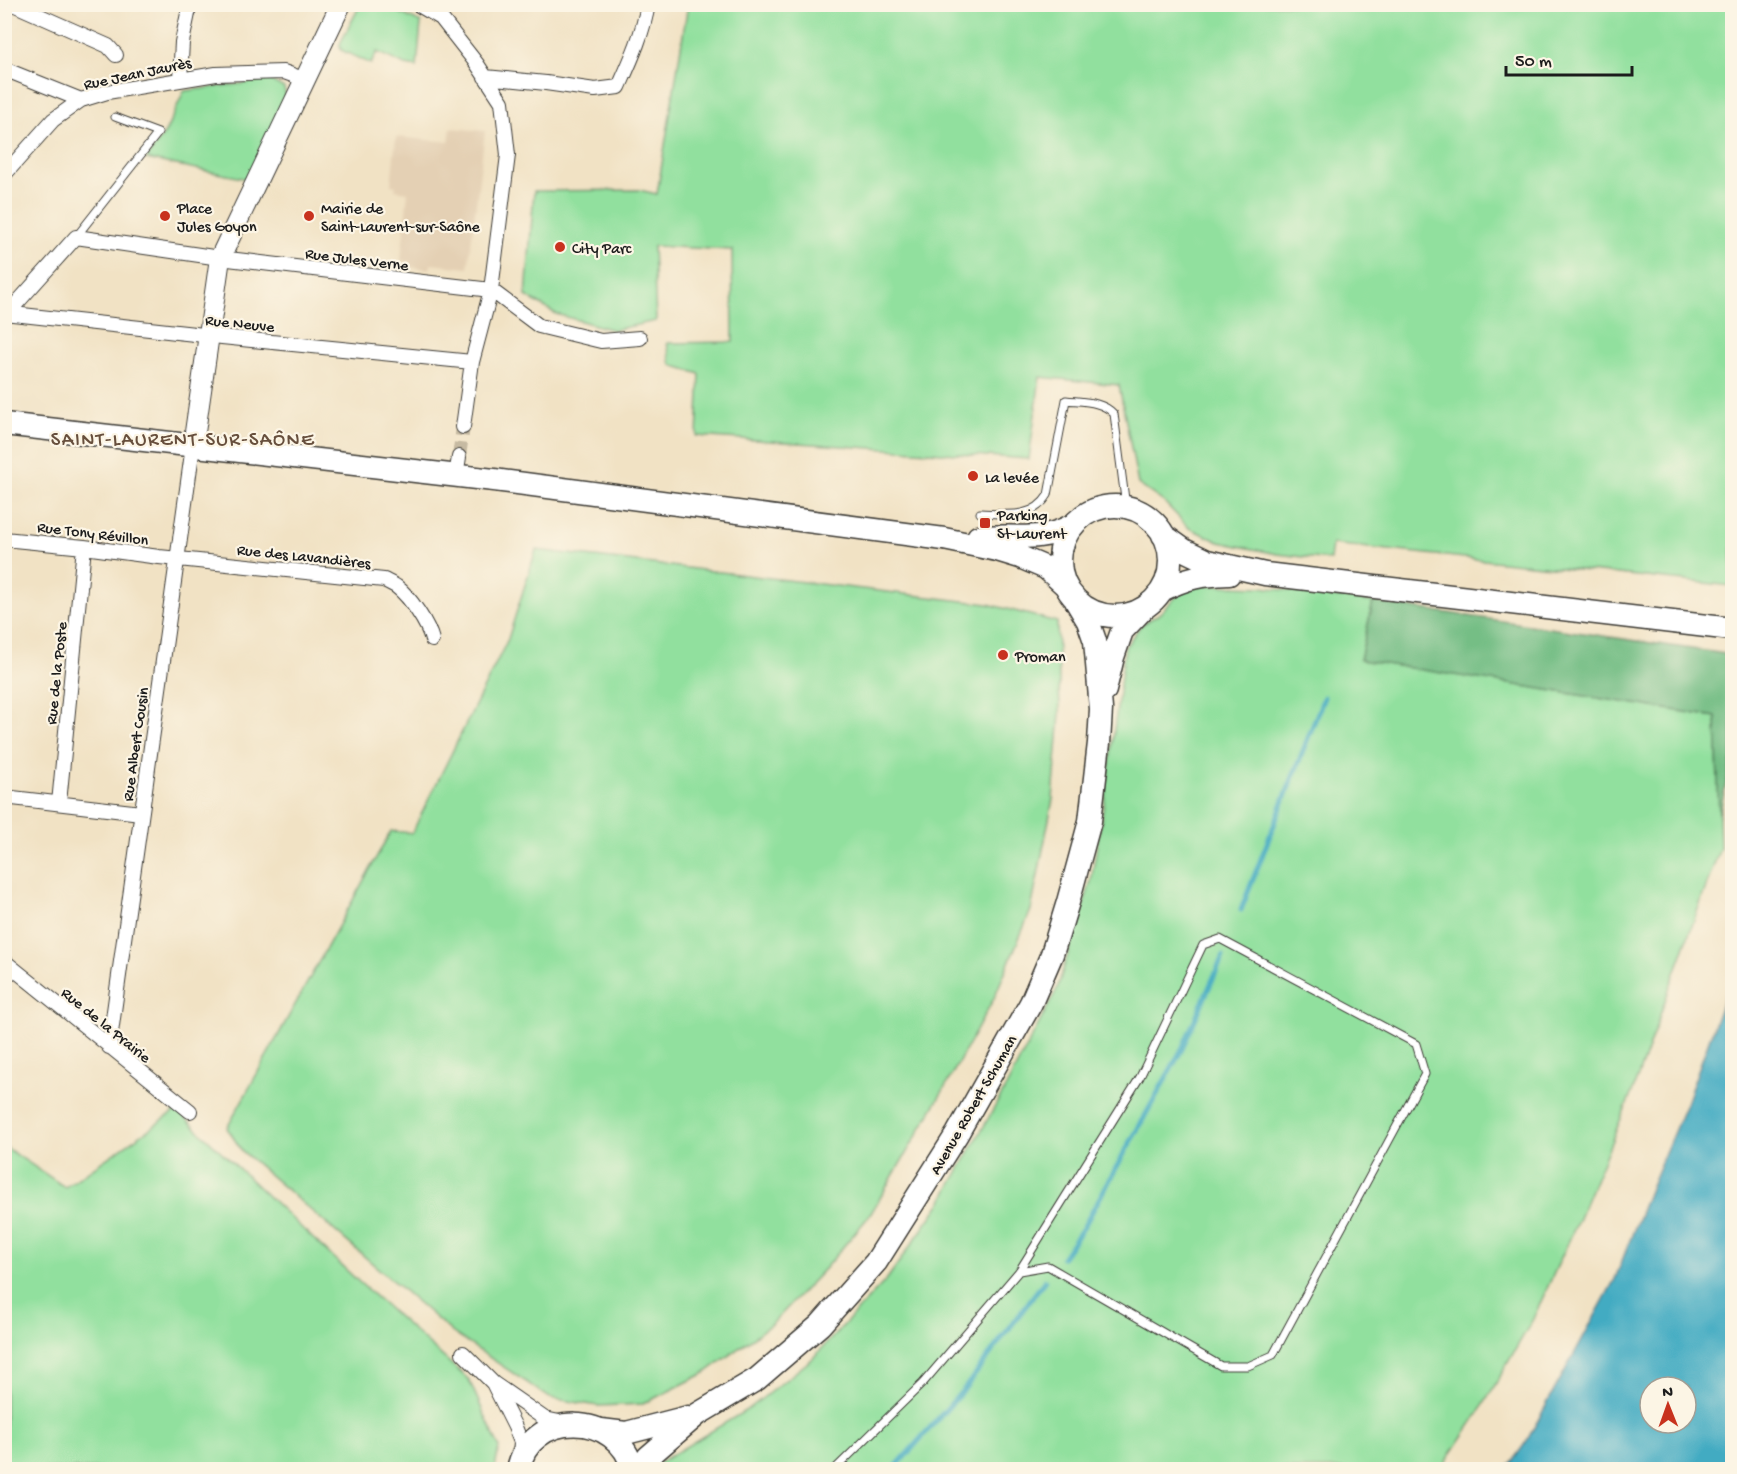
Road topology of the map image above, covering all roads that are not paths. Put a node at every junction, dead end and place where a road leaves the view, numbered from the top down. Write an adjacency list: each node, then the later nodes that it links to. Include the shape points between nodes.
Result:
1 (13, 4): 6 (street, via 108,46)
2 (190, 4): 9 (street)
3 (342, 4): 10 (street)
4 (417, 4): 8 (street, via 441,18)
5 (648, 4): 8 (street, via 639,40 619,87 595,90)
6 (116, 55)
7 (4, 69): 11 (street)
8 (485, 77): 16 (street, via 502,102 508,155)
9 (180, 79): 10 (street, Rue Jean Jaurès, via 284,72); 11 (street, Rue Jean Jaurès)
10 (306, 80): 15 (street)
11 (81, 100): 13 (street, Rue Jean Jaurès, via 53,120)
12 (115, 117): 14 (lane, via 158,133)
13 (4, 175)
14 (76, 237): 15 (street, Rue Jules Verne); 17 (street)
15 (220, 258): 16 (street, Rue Jules Verne); 18 (street)
16 (491, 290): 19 (street, via 539,326 601,340); 20 (street)
17 (6, 313): 18 (street, Rue Neuve)
18 (209, 336): 20 (street, Rue Neuve); 23 (street)
19 (640, 338)
20 (472, 362): 22 (street)
21 (4, 424): 23 (main road)
22 (463, 427)
23 (193, 446): 29 (main road, via 457,466); 31 (street, Rue Albert Cousin)
24 (1126, 507): 25 (lane, via 1114,414 1099,404 1066,400 1048,495 1042,505 1018,514); 26 (main road, via 1096,509); 27 (main road, via 1154,522)
25 (980, 513)
26 (1071, 526): 29 (main road, via 1033,538); 34 (main road, via 1060,555 1060,571)
27 (1163, 535): 32 (main road, via 1207,561); 33 (main road, via 1170,566)
28 (4, 539): 30 (street, Rue Tony Révillon)
29 (944, 539): 34 (main road, via 997,550 1046,568)
30 (84, 547): 31 (street, Rue Tony Révillon); 40 (street, Rue de la Poste)
31 (178, 558): 37 (street, Rue des Lavandières, via 384,580 406,596 429,628); 41 (street, Rue Albert Cousin)
32 (1264, 574): 33 (main road, via 1201,575); 36 (main road)
33 (1162, 590): 35 (main road)
34 (1070, 593): 35 (main road, via 1090,611 1106,616); 38 (main road, Avenue Robert Schuman, via 1088,621 1095,641)
35 (1144, 609): 38 (main road, Avenue Robert Schuman, via 1122,631)
36 (1732, 629)
37 (432, 640)
38 (1101, 709): 48 (main road, Avenue Robert Schuman, via 1090,821 1052,954 1031,1003 957,1134 876,1262 820,1325 757,1379)
39 (4, 797): 40 (street)
40 (59, 803): 41 (street)
41 (141, 813): 43 (street, Rue Albert Cousin)
42 (4, 961): 43 (street, Rue de la Prairie)
43 (109, 1047): 44 (street, Rue de la Prairie)
44 (190, 1112)
45 (1020, 1271): 45 (lane, via 1048,1266 1221,1366 1248,1366 1274,1355 1425,1074 1416,1044 1220,939 1203,945 1140,1077); 54 (lane, via 923,1383)
46 (463, 1353): 47 (street)
47 (493, 1383): 49 (street, via 545,1419); 51 (street, via 521,1442)
48 (698, 1414): 50 (main road, Avenue Robert Schuman, via 626,1433); 53 (main road, Avenue Robert Schuman, via 648,1457)
49 (569, 1424): 50 (main road, Avenue Robert Schuman); 51 (main road, via 538,1437 527,1448)
50 (601, 1430): 52 (main road, via 626,1451)
51 (519, 1466)
52 (633, 1470)
53 (642, 1470)
54 (834, 1470)

